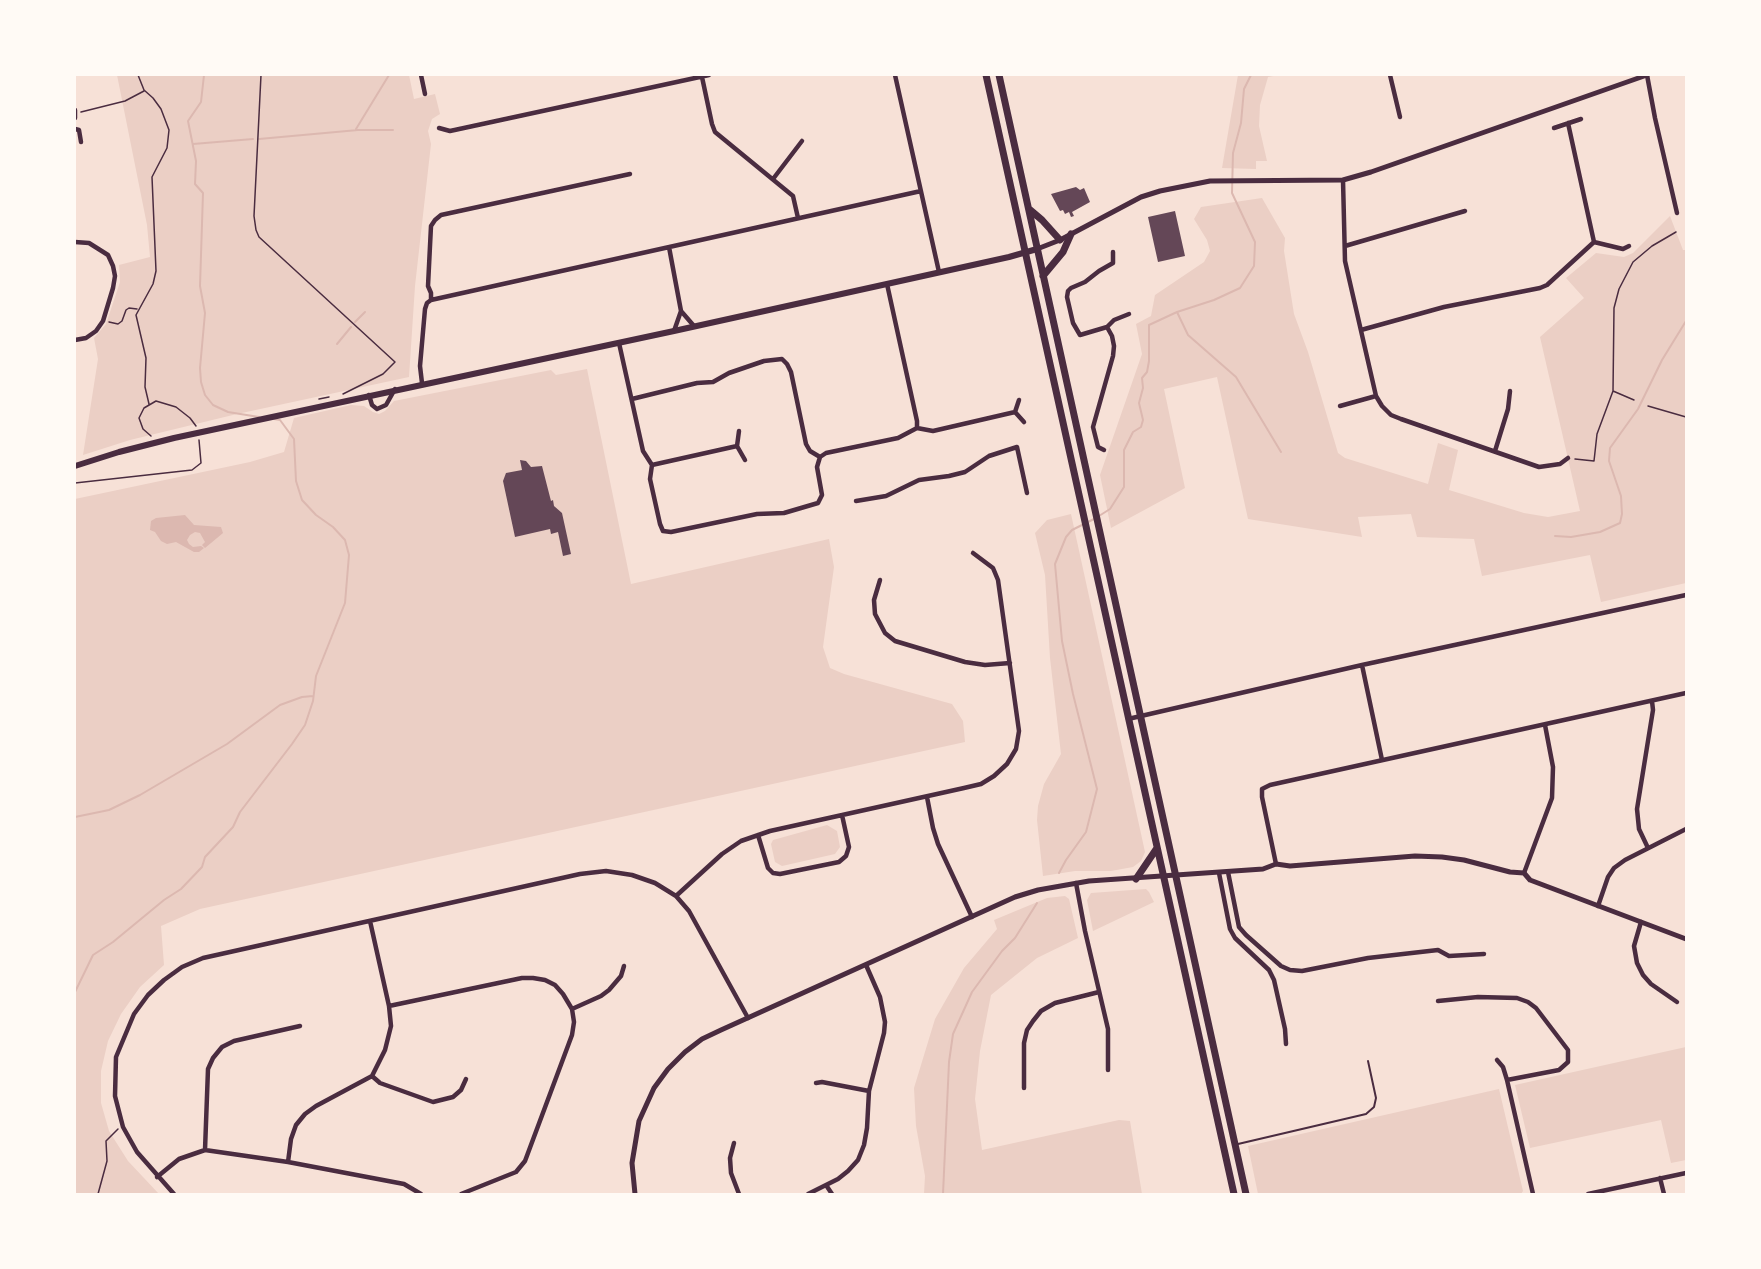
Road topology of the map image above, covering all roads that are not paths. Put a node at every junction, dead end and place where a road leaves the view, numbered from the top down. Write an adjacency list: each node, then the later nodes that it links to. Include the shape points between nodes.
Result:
1 (421, 75): 9 (street)
2 (709, 75): 8 (street)
3 (895, 75): 23 (street)
4 (986, 75): 37 (main road)
5 (999, 75): 24 (main road)
6 (1390, 75): 11 (street)
7 (1647, 75): 22 (street); 26 (street)
8 (702, 77): 15 (street, via 450,131); 21 (street, via 715,132)
9 (425, 94)
10 (75, 112): 12 (street)
11 (1400, 117)
12 (75, 118)
13 (1581, 119): 14 (street)
14 (1568, 123): 16 (street); 31 (street)
15 (440, 128)
16 (1554, 128)
17 (75, 129): 19 (street, via 79,130)
18 (802, 141): 21 (street)
19 (81, 142)
20 (630, 174): 41 (street, via 441,215 431,226)
21 (773, 179): 27 (street, via 793,196)
22 (1343, 180): 28 (street, via 1210,181 1152,193); 32 (street)
23 (921, 191): 27 (street); 38 (street)
24 (1029, 209): 29 (main road); 35 (main road)
25 (1465, 211): 32 (street)
26 (1677, 213)
27 (798, 218): 34 (street)
28 (1071, 234): 29 (street); 39 (main road)
29 (1060, 240): 35 (street)
30 (75, 242): 48 (street, via 89,243 108,255 115,276 103,321 86,338)
31 (1594, 242): 33 (street, via 1623,249); 46 (street, via 1540,288 1444,307)
32 (1345, 246): 46 (street)
33 (1629, 246)
34 (669, 247): 41 (street); 42 (street)
35 (1037, 249): 37 (main road); 39 (main road)
36 (1113, 252): 45 (street, via 1113,263 1071,288 1067,297 1080,335)
37 (1025, 253): 38 (main road); 80 (main road)
38 (939, 272): 40 (main road)
39 (1043, 276): 79 (main road)
40 (887, 284): 44 (main road); 60 (street)
41 (431, 300): 50 (street, via 425,309)
42 (681, 311): 44 (street); 47 (street)
43 (1129, 314): 45 (street)
44 (694, 326): 47 (main road)
45 (1107, 327): 63 (street, via 1114,346 1113,356 1093,427 1098,447)
46 (1361, 330): 54 (street)
47 (674, 331): 49 (main road)
48 (75, 340)
49 (619, 343): 50 (main road); 55 (street)
50 (422, 383): 51 (main road)
51 (395, 390): 53 (main road); 53 (street, via 386,405 377,409)
52 (1510, 391): 64 (street)
53 (369, 395): 69 (main road, via 174,438)
54 (1376, 396): 57 (street); 64 (street, via 1391,415)
55 (632, 399): 65 (street, via 714,382 740,369 782,359 791,372 806,444); 68 (street, via 643,451)
56 (1019, 400): 58 (street)
57 (1340, 406)
58 (1015, 412): 59 (street); 60 (street, via 933,431)
59 (1024, 422)
60 (917, 428): 65 (street, via 898,438)
61 (739, 431): 62 (street)
62 (737, 446): 67 (street); 68 (street)
63 (1104, 450)
64 (1495, 451): 66 (street, via 1539,467 1560,464)
65 (820, 457): 68 (street, via 816,467 822,495 818,504 670,532 663,531 660,524 650,478)
66 (1568, 458)
67 (745, 460)
68 (652, 465)
69 (75, 466)
70 (1027, 493): 71 (street, via 1017,447 989,456 958,474 919,480 886,496)
71 (856, 501)
72 (973, 553): 75 (street, via 993,568 998,580)
73 (880, 580): 75 (street, via 874,600 875,615 885,633 895,641 965,662)
74 (1686, 595): 76 (street)
75 (1010, 663): 83 (street, via 1019,731 1016,749 1007,764 981,784)
76 (1362, 665): 79 (street); 82 (street)
77 (1686, 693): 78 (street)
78 (1652, 701): 81 (street); 88 (street, via 1637,809 1639,829)
79 (1141, 716): 80 (street); 93 (main road)
80 (1128, 718): 87 (main road)
81 (1545, 725): 82 (street); 92 (street, via 1553,767 1552,798)
82 (1382, 760): 89 (street, via 1262,789)
83 (927, 797): 84 (street); 99 (street, via 938,844)
84 (842, 815): 86 (street); 86 (street, via 849,847 839,862 773,873)
85 (1686, 829): 88 (street)
86 (758, 834): 97 (street, via 722,854)
87 (1157, 848): 94 (main road); 95 (main road)
88 (1648, 848): 98 (street, via 1614,868)
89 (1276, 864): 90 (street); 92 (street, via 1415,856 1464,860)
90 (1228, 872): 91 (street); 102 (street)
91 (1219, 873): 93 (street); 103 (street)
92 (1524, 873): 98 (street, via 1530,880)
93 (1176, 876): 94 (street); 126 (main road)
94 (1163, 877): 95 (street); 140 (main road)
95 (1136, 879): 96 (street)
96 (1076, 883): 99 (street, via 1027,893); 108 (street)
97 (676, 896): 100 (street, via 632,874 606,871); 113 (street, via 689,911)
98 (1598, 906): 101 (street)
99 (972, 917): 106 (street)
100 (370, 921): 111 (street); 130 (street, via 203,958 164,980 148,995 134,1014 116,1057 115,1096 123,1127)
101 (1641, 922): 104 (street); 110 (street, via 1634,946 1637,963 1652,984)
102 (1239, 927): 103 (street); 105 (street, via 1290,970 1438,950 1449,956)
103 (1230, 929): 115 (street, via 1274,980)
104 (1686, 939)
105 (1484, 954)
106 (866, 965): 113 (street); 124 (street, via 880,997 885,1022)
107 (624, 966): 112 (street, via 609,990)
108 (1099, 992): 118 (street, via 1108,1029); 123 (street, via 1055,1003 1033,1021 1024,1043)
109 (1438, 1001): 121 (street, via 1517,998 1536,1008 1568,1050 1568,1062 1559,1070)
110 (1677, 1002)
111 (389, 1006): 112 (street, via 533,978 555,985); 119 (street, via 391,1026)
112 (572, 1009): 135 (street, via 572,1035 525,1161 516,1172)
113 (748, 1018): 136 (street, via 702,1039 668,1069 654,1088 635,1136)
114 (300, 1026): 127 (street, via 234,1041 213,1058 208,1069)
115 (1286, 1044)
116 (1497, 1060): 121 (street)
117 (1368, 1061): 126 (lane, via 1376,1098 1374,1107 1366,1114)
118 (1108, 1070)
119 (372, 1076): 120 (street, via 380,1083 433,1102 453,1097); 128 (street, via 305,1114 291,1139)
120 (466, 1079)
121 (1507, 1080): 142 (street)
122 (816, 1083): 124 (street)
123 (1024, 1088)
124 (869, 1091): 132 (street, via 867,1128 858,1160)
125 (734, 1143): 137 (street, via 731,1173)
126 (1235, 1145): 141 (main road)
127 (205, 1150): 128 (street); 130 (street, via 179,1159)
128 (288, 1162): 134 (street, via 404,1184)
129 (1686, 1173): 131 (street)
130 (158, 1177): 133 (street)
131 (1660, 1178): 143 (street); 144 (street)
132 (826, 1185): 138 (street); 139 (street)
133 (174, 1194)
134 (421, 1194)
135 (461, 1194)
136 (635, 1194)
137 (739, 1194)
138 (808, 1194)
139 (832, 1194)
140 (1234, 1194)
141 (1246, 1194)
142 (1533, 1194)
143 (1588, 1194)
144 (1664, 1194)

